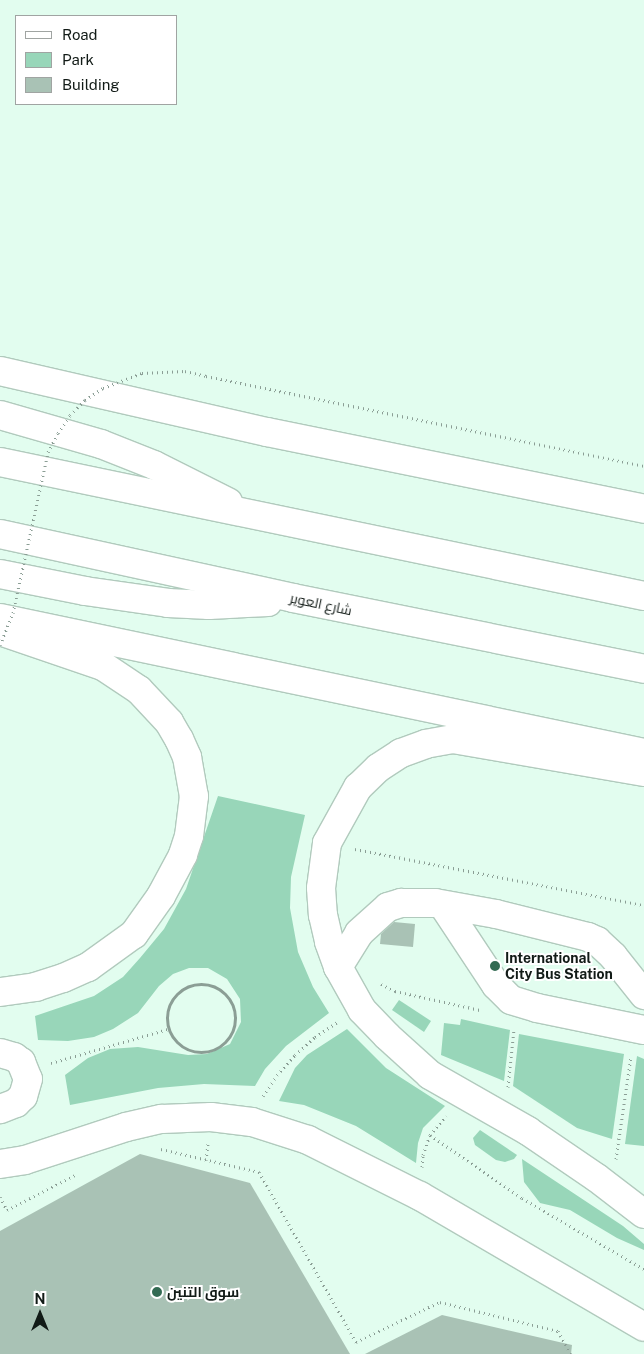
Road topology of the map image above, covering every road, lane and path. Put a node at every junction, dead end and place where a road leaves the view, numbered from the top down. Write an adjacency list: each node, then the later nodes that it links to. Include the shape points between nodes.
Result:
1 (0, 372): 5 (main road, via 305,440)
2 (0, 415): 6 (main road, via 154,464)
3 (0, 462): 6 (main road)
4 (644, 466): 13 (path, bridge, via 206,376 178,371 142,373 103,388 85,400 70,416 48,452 12,613)
5 (644, 509)
6 (253, 516): 9 (main road)
7 (0, 534): 10 (main road, شارع العوير)
8 (0, 574): 10 (main road, via 168,603 234,604)
9 (644, 596)
10 (293, 598): 14 (main road, شارع العوير)
11 (0, 618): 15 (main road)
12 (0, 631): 22 (main road, via 103,666 139,690 164,716 179,739 187,758 194,796 183,855 162,896 134,934 88,966 63,978 36,987)
13 (0, 644)
14 (644, 669)
15 (644, 752)
16 (644, 772): 17 (main road, via 454,739 426,744 401,753 358,787)
17 (327, 843): 19 (path); 20 (main road, via 321,888 323,915)
18 (443, 905): 20 (main road, via 418,902 388,907 359,933); 23 (main road, via 496,914 597,941); 24 (main road, via 496,985)
19 (644, 905)
20 (338, 967): 25 (main road)
21 (396, 991): 25 (path)
22 (0, 992)
23 (644, 995)
24 (517, 1003): 27 (main road); 32 (path)
25 (362, 1010): 30 (main road, via 407,1057); 33 (path, via 315,1037 295,1054 262,1097)
26 (168, 1029): 26 (path, via 182,1048 206,1053 217,1049 233,1031 233,1007 219,989 195,984 174,996 168,1006); 29 (path)
27 (639, 1029): 38 (path)
28 (0, 1052): 29 (main road, via 14,1057)
29 (26, 1070): 31 (main road, via 28,1079 22,1096 16,1103)
30 (472, 1100): 32 (main road); 34 (path, via 444,1117)
31 (0, 1108)
32 (505, 1118): 38 (main road)
33 (252, 1122): 36 (main road, via 211,1117 162,1119 126,1127 26,1160); 40 (main road, via 308,1140)
34 (430, 1135): 40 (path, via 423,1155); 43 (path, via 522,1198)
35 (154, 1148): 45 (path, via 259,1172 356,1342 440,1302 558,1331)
36 (0, 1164)
37 (76, 1175): 41 (path, via 7,1210)
38 (604, 1181): 39 (main road); 42 (main road)
39 (644, 1188)
40 (420, 1196): 44 (main road)
41 (0, 1197)
42 (644, 1214)
43 (644, 1269)
44 (644, 1327)
45 (571, 1354)

